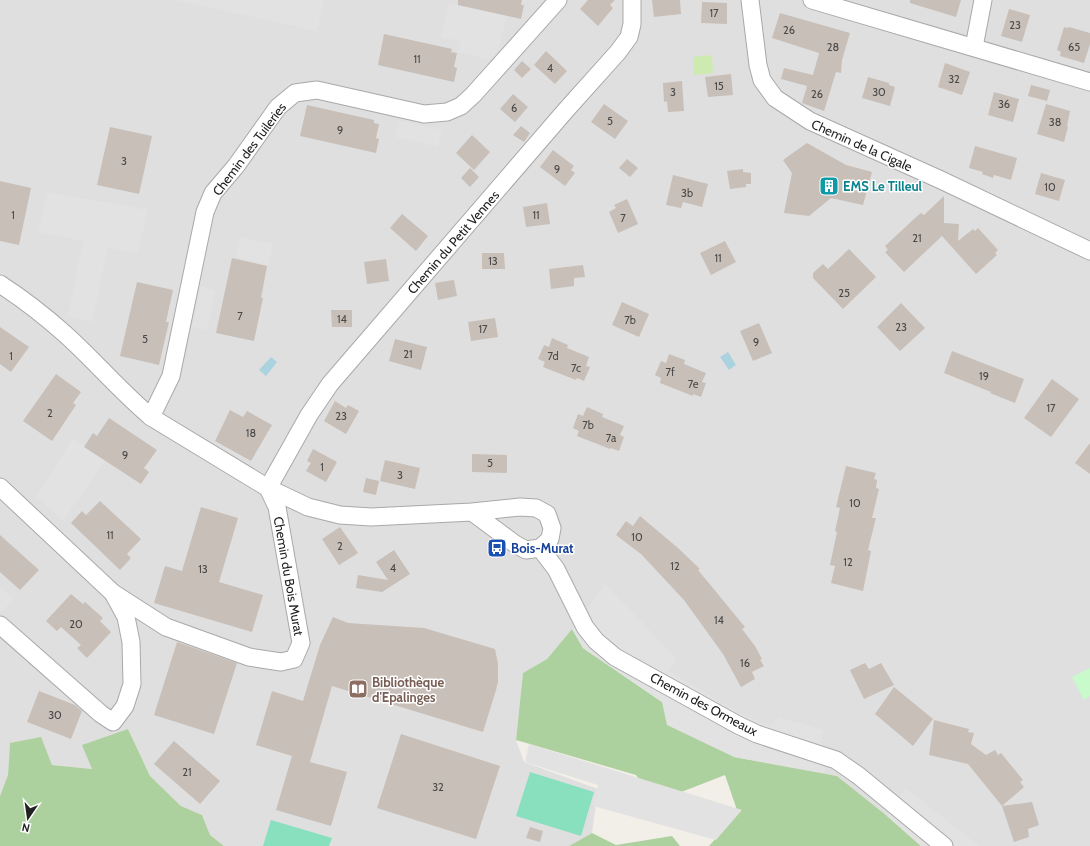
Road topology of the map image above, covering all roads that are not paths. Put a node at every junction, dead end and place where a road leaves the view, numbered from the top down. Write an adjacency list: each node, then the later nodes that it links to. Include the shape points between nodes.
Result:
1 (558, 0): 10 (street, Chemin des Tuileries, via 473,95 461,106 447,112 424,114 317,90 295,93 278,107 236,166 213,193 206,212 171,376)
2 (632, 0): 12 (street, Chemin du Petit Vennes, via 629,37 330,384 309,415)
3 (750, 0): 8 (street, Chemin de la Cigale, via 758,65 762,80 775,98 810,121)
4 (812, 0): 6 (street)
5 (983, 0): 6 (street)
6 (974, 47): 7 (street)
7 (1090, 82)
8 (1090, 251)
9 (0, 284): 10 (street, via 26,301 66,335)
10 (151, 417): 12 (street)
11 (0, 487): 15 (street, Chemin du Bois Murat)
12 (268, 488): 13 (street, via 308,507 340,515 371,517); 15 (street, Chemin du Bois Murat, via 277,507 301,643 294,659 281,662 249,657 166,627)
13 (472, 512): 14 (street, via 526,550); 14 (street, via 536,508 547,514 552,528 550,539)
14 (540, 548): 17 (street, Chemin des Ormeaux, via 556,569 585,627 596,641 615,657 757,734 836,760)
15 (113, 593): 16 (street, Chemin du Bois Murat, via 126,616 131,642 132,684 125,706 113,722)
16 (0, 625)
17 (944, 846)

